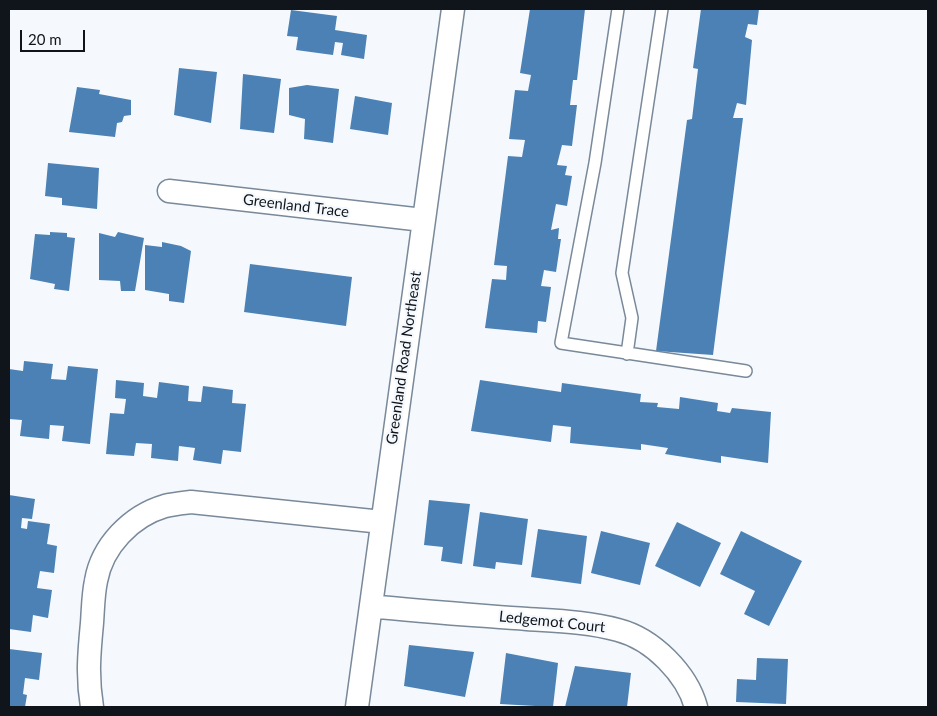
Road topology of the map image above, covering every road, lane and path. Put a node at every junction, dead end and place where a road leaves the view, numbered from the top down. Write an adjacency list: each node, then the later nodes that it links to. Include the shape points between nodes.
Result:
1 (453, 9): 5 (street, Greenland Road Northeast)
2 (618, 9): 6 (lane, via 595,163 561,344)
3 (662, 9): 6 (lane, via 622,273 632,318)
4 (169, 191): 5 (street, Greenland Trace)
5 (423, 220): 8 (street, Greenland Road Northeast)
6 (627, 354): 7 (lane)
7 (746, 371)
8 (382, 522): 9 (street, Greenland Road Northeast); 10 (street, via 191,502 164,506 135,520 110,546 96,581 87,680)
9 (371, 606): 11 (street, Greenland Road Northeast); 12 (street, Ledgemot Court, via 566,622 619,630 657,652 677,669 690,688)
10 (92, 707)
11 (357, 707)
12 (696, 707)

